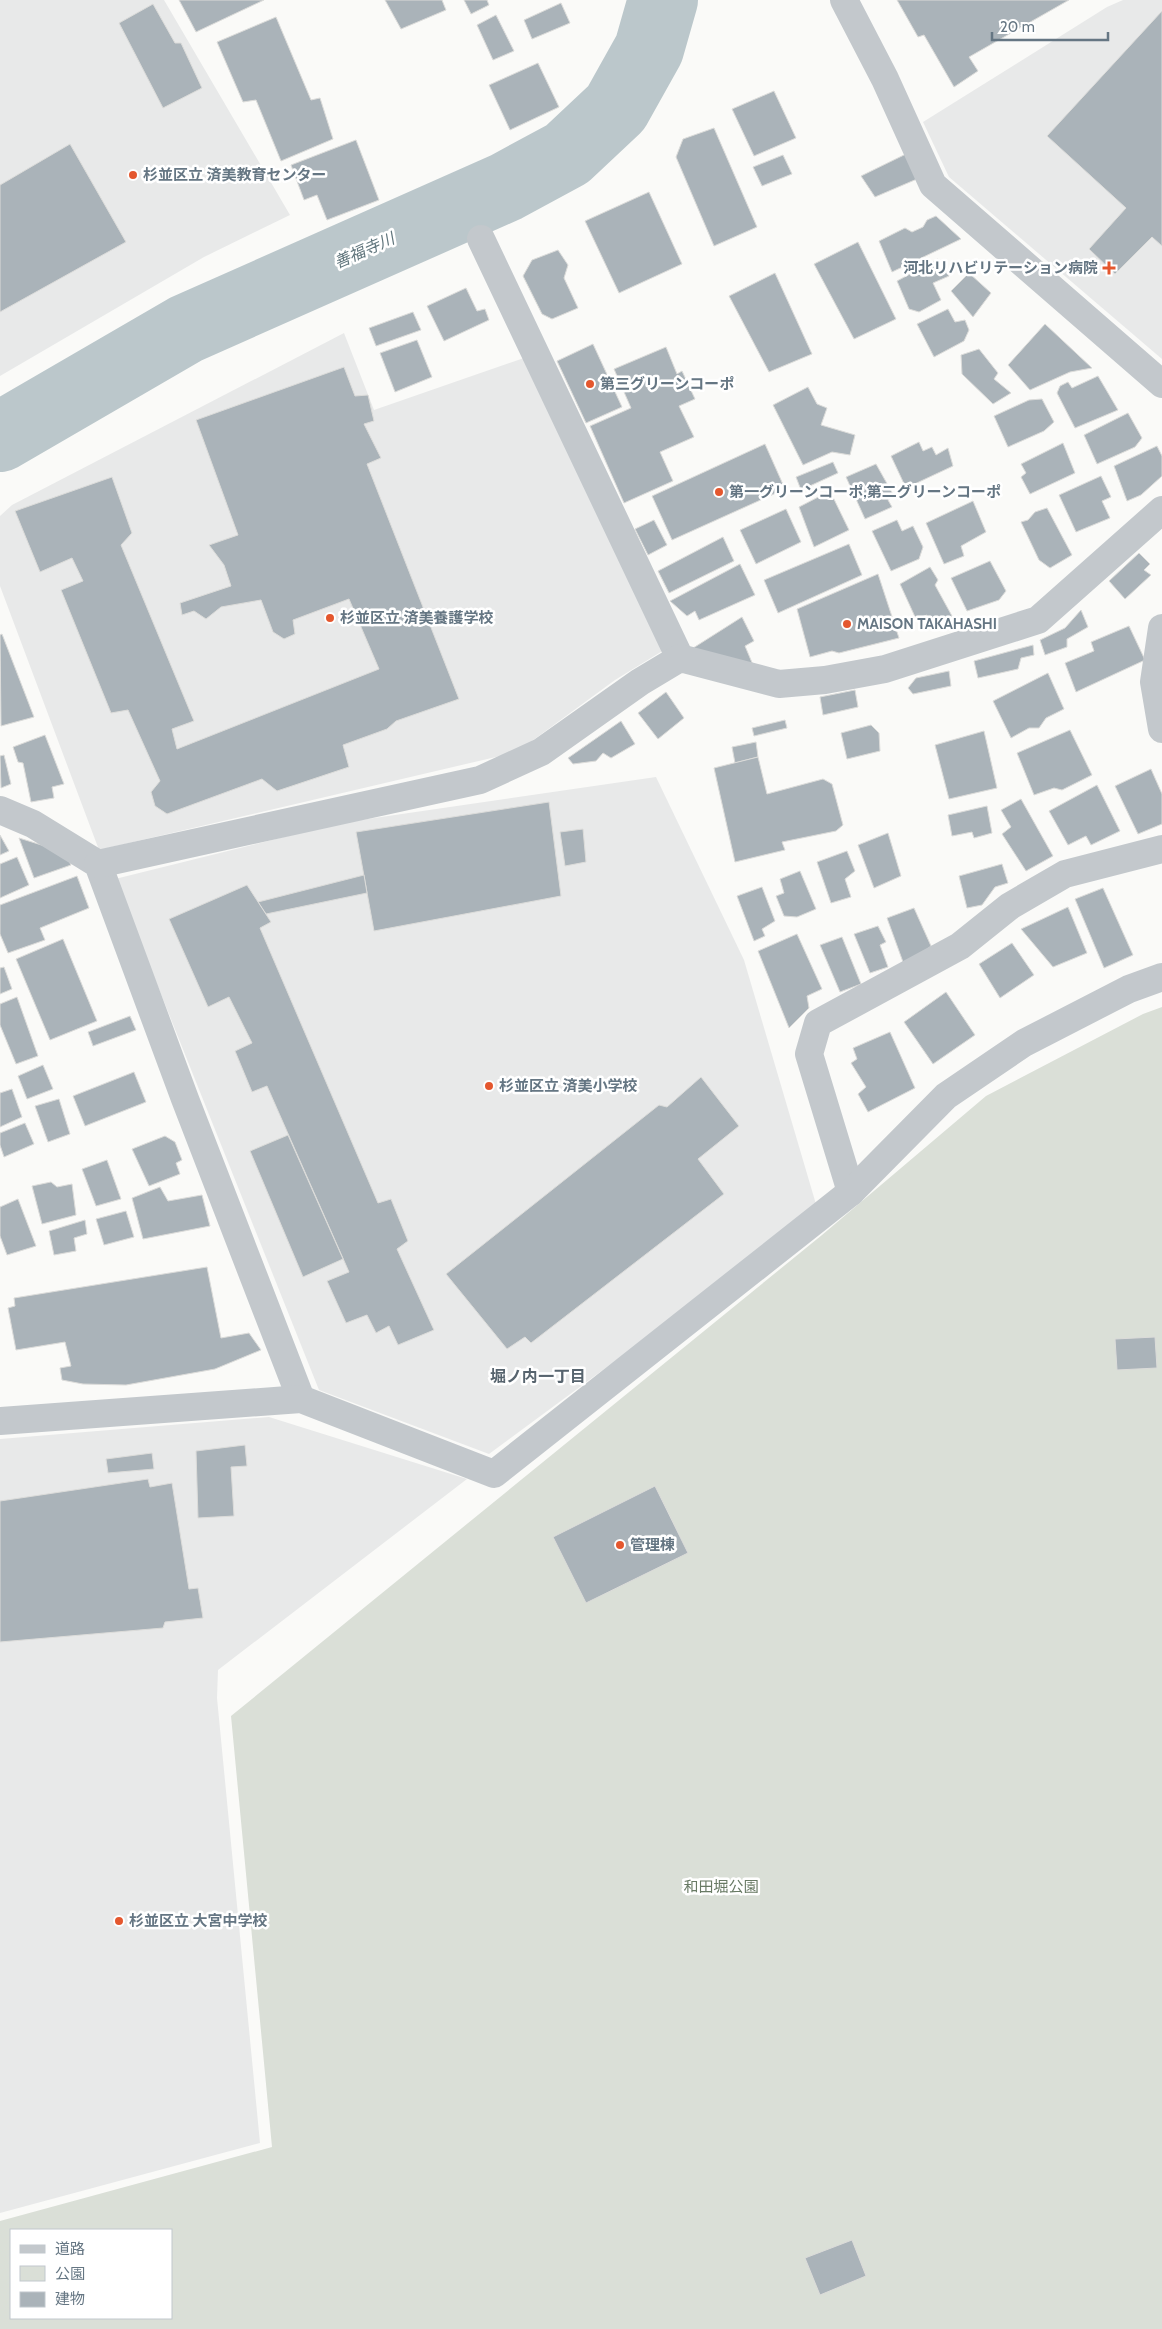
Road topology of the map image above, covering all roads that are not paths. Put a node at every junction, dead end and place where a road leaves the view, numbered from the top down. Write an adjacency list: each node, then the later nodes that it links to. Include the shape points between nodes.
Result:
1 (844, 0): 3 (street, via 885,79 933,185)
2 (481, 239): 6 (street)
3 (1162, 384)
4 (1162, 510): 6 (street, via 1038,620 885,669 779,684)
5 (1162, 628): 7 (street, via 1154,682)
6 (680, 658): 10 (street, via 640,682 541,752 480,780)
7 (1162, 729)
8 (0, 810): 10 (street, via 33,824)
9 (1162, 848): 12 (street, via 1065,874 1010,906 960,946 818,1023 809,1054)
10 (98, 864): 13 (street)
11 (1162, 977): 12 (street, via 1129,989 1024,1043 946,1096)
12 (851, 1192): 13 (street, via 494,1474)
13 (302, 1400): 14 (street)
14 (0, 1421)

